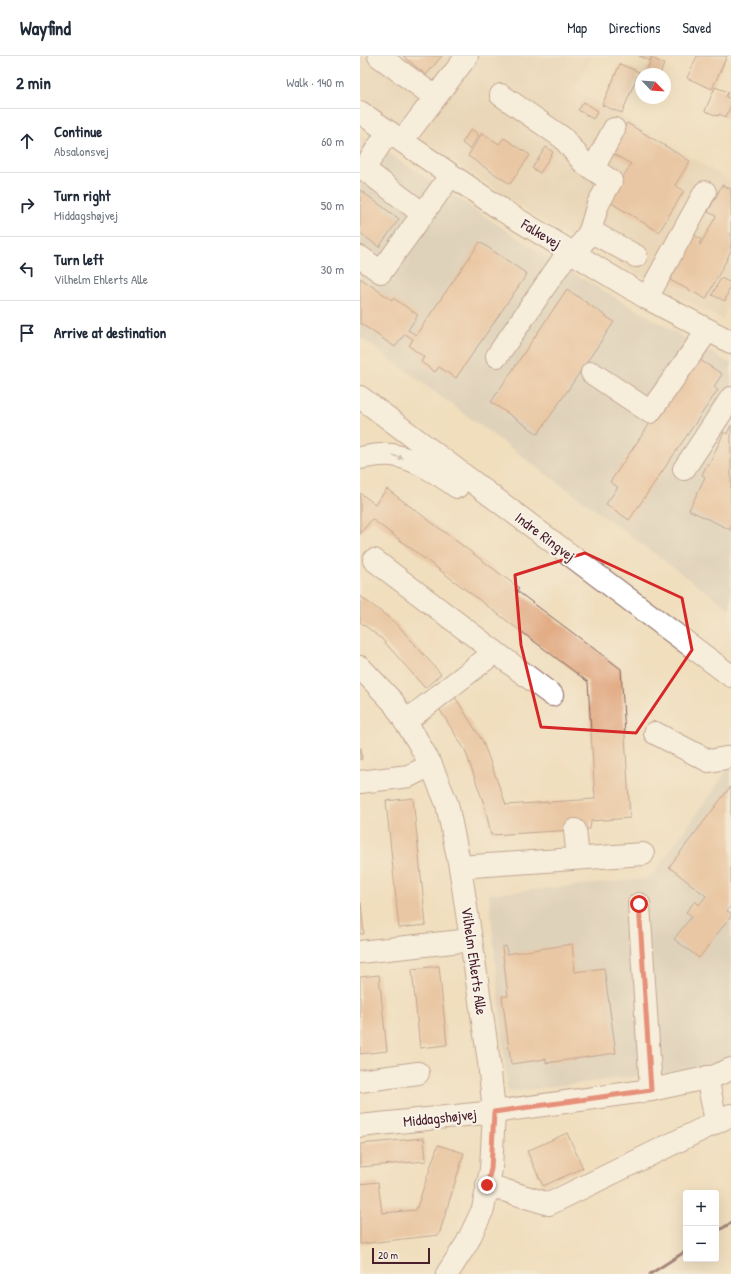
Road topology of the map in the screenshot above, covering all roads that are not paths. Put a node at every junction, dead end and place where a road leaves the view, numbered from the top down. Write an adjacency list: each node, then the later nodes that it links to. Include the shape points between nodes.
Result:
1 (379, 56): 4 (street)
2 (467, 56): 4 (street)
3 (501, 95): 8 (street, via 563,138 583,162)
4 (435, 97): 7 (street)
5 (360, 112): 7 (street, Falkevej)
6 (614, 129): 8 (street)
7 (395, 136): 9 (street, Falkevej); 11 (street, via 364,169)
8 (593, 169): 12 (street, via 611,181 598,204)
9 (451, 175): 11 (street); 13 (street, Falkevej)
10 (706, 192): 16 (street)
11 (423, 214): 15 (street, via 381,272)
12 (590, 231): 13 (street); 14 (street)
13 (572, 253): 16 (street, Falkevej); 19 (street)
14 (636, 256)
15 (360, 257)
16 (647, 298): 17 (street, Falkevej)
17 (708, 330): 18 (street, Falkevej); 20 (street, via 650,412)
18 (731, 342)
19 (497, 356)
20 (592, 372)
21 (731, 398): 24 (street)
22 (364, 407): 25 (street, Indre Ringvej)
23 (360, 458): 25 (street, one-way to 25, via 391,455 413,461 472,497 492,507)
24 (684, 469)
25 (510, 510): 29 (street, Indre Ringvej)
26 (374, 560): 27 (street)
27 (495, 652): 30 (street); 31 (street)
28 (360, 667): 31 (street, Vilhelm Ehlerts Alle, via 393,702)
29 (731, 676)
30 (552, 695)
31 (405, 722): 34 (street, Vilhelm Ehlerts Alle)
32 (655, 734): 33 (street, via 709,761)
33 (731, 757)
34 (431, 764): 35 (street, via 409,776); 39 (street, Vilhelm Ehlerts Alle, via 447,804)
35 (360, 782)
36 (575, 830): 38 (street)
37 (643, 854): 38 (street)
38 (578, 858): 39 (street)
39 (460, 867): 41 (street, Vilhelm Ehlerts Alle)
40 (639, 904): 47 (street)
41 (471, 940): 42 (street); 48 (street, Vilhelm Ehlerts Alle)
42 (360, 952)
43 (731, 1069): 45 (street, Middagshøjvej)
44 (418, 1073): 46 (street)
45 (707, 1077): 47 (street, Middagshøjvej); 49 (street)
46 (360, 1081)
47 (651, 1090): 48 (street, Middagshøjvej)
48 (494, 1112): 50 (street, Middagshøjvej); 51 (street, Vilhelm Ehlerts Alle, via 491,1169)
49 (724, 1118): 51 (street, via 549,1204)
50 (360, 1126)
51 (487, 1185): 52 (street, Vilhelm Ehlerts Alle, via 483,1209 467,1243)
52 (447, 1274)

